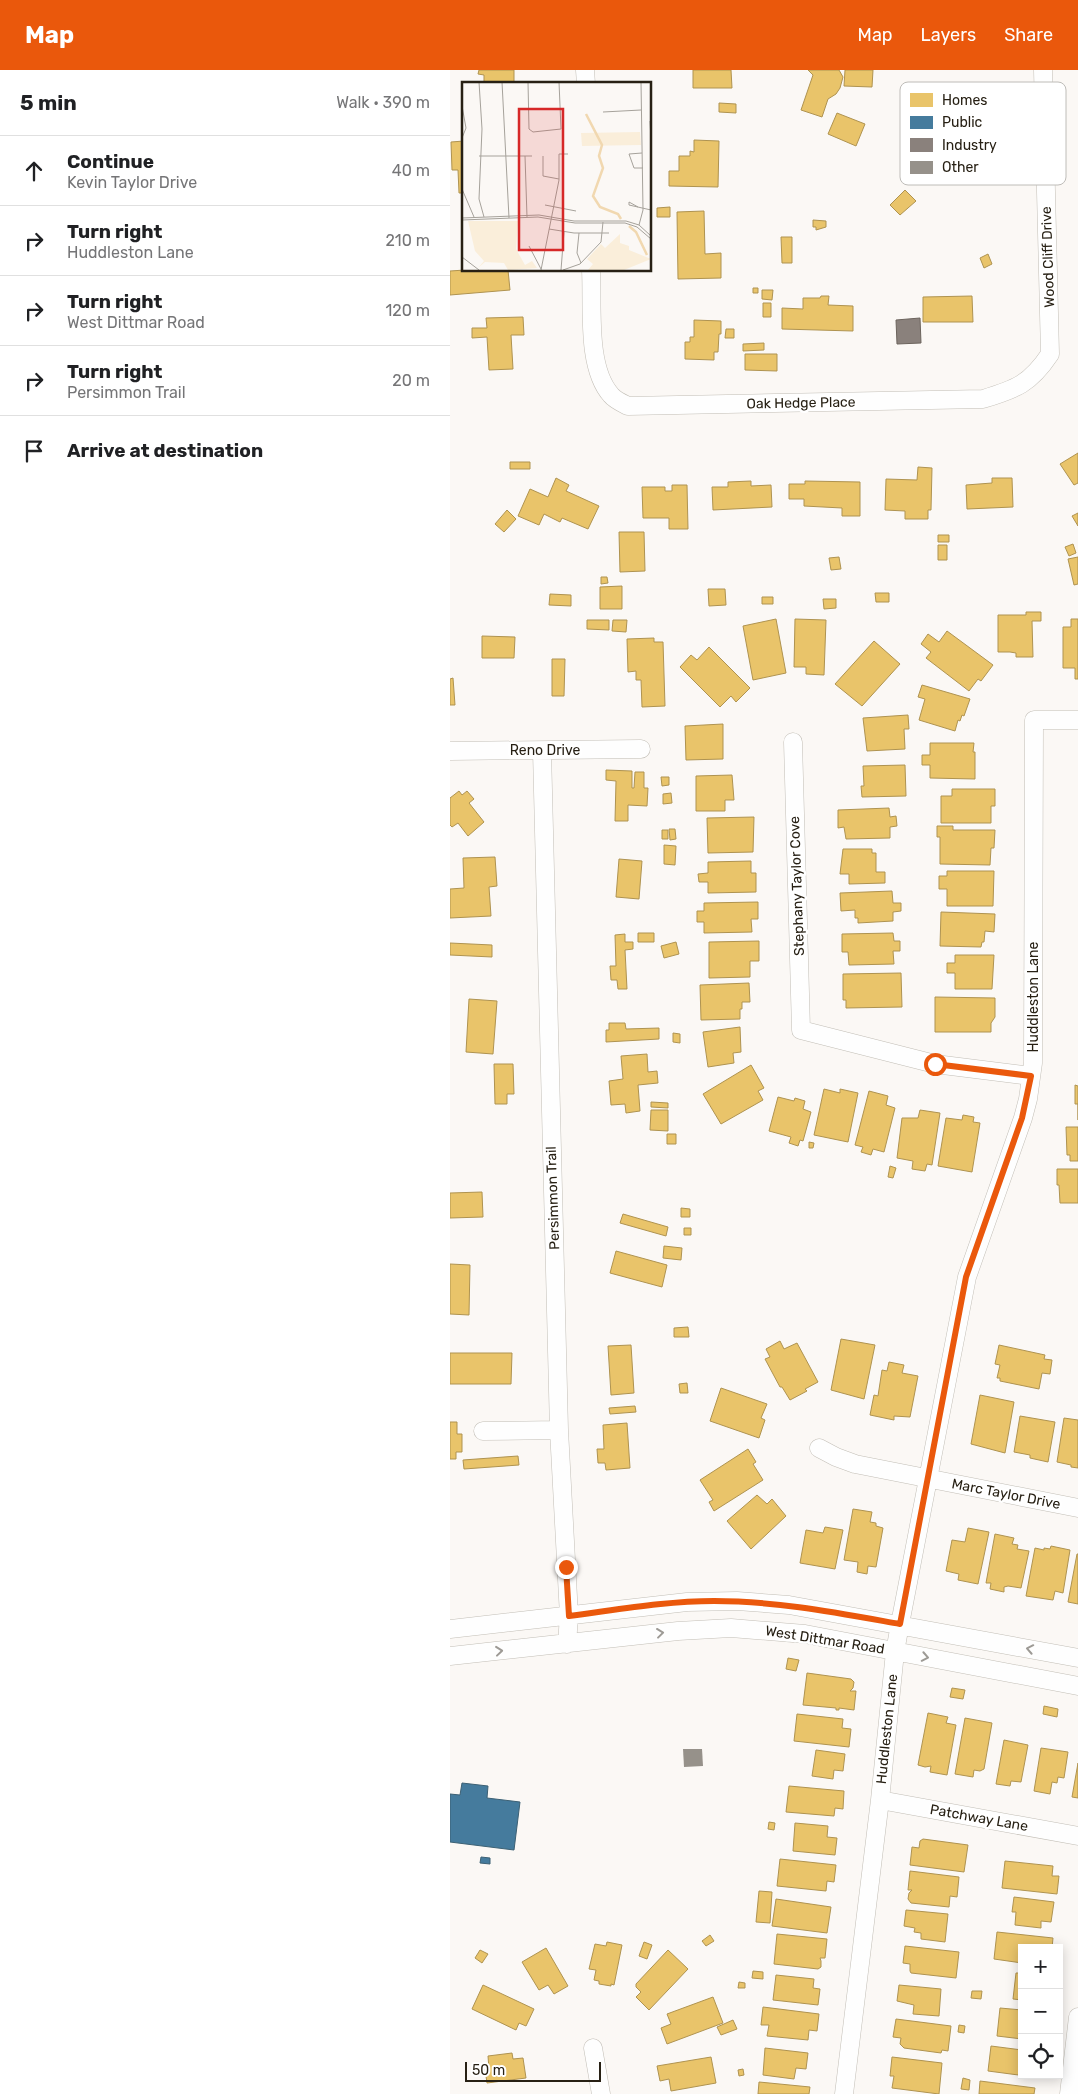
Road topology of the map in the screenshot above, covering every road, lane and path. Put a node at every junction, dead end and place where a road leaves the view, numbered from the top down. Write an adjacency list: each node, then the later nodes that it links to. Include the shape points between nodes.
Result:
1 (1046, 185): 3 (street, Wood Cliff Drive, via 1050,354)
2 (591, 271): 3 (street, Oak Hedge Place, via 594,356 612,396 628,406 983,399 1009,391)
3 (1032, 378)
4 (1078, 720): 9 (street, Huddleston Lane, via 1034,720)
5 (793, 742): 9 (street, Stephany Taylor Cove, via 801,1030 935,1064)
6 (641, 750): 8 (street, Reno Drive)
7 (450, 751): 8 (street, Reno Drive)
8 (542, 751): 10 (street, Persimmon Trail)
9 (1031, 1076): 13 (street, Huddleston Lane, via 1022,1118 966,1277)
10 (558, 1430): 11 (street); 15 (street, Persimmon Trail)
11 (483, 1431)
12 (818, 1448): 13 (street, Marc Taylor Drive, via 855,1464)
13 (928, 1479): 14 (street, Marc Taylor Drive); 16 (street, Huddleston Lane)
14 (1078, 1508)
15 (569, 1616): 16 (street, West Dittmar Road, via 687,1602 737,1601 789,1604); 17 (street, West Dittmar Road); 18 (street, Persimmon Trail)
16 (900, 1624): 19 (street, Huddleston Lane); 21 (street, West Dittmar Road, one-way to 16)
17 (450, 1629)
18 (567, 1644): 19 (street, West Dittmar Road, one-way to 19, via 731,1628 805,1634); 20 (street, West Dittmar Road, one-way to 18)
19 (895, 1652): 22 (street, West Dittmar Road, one-way to 22); 23 (street, Huddleston Lane)
20 (450, 1656)
21 (1078, 1658)
22 (1078, 1686)
23 (880, 1800): 24 (street, Patchway Lane); 28 (street, Huddleston Lane)
24 (1078, 1836)
25 (1078, 2017): 29 (street)
26 (593, 2048): 27 (street)
27 (601, 2094)
28 (844, 2094)
29 (1069, 2094)

